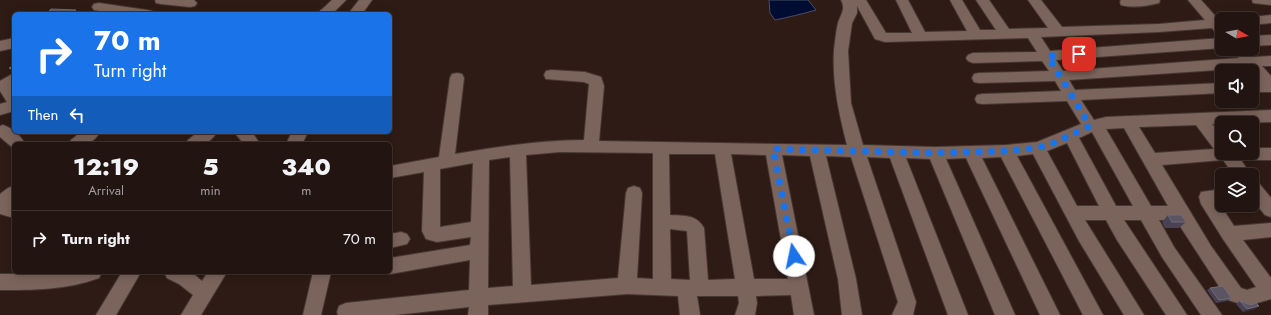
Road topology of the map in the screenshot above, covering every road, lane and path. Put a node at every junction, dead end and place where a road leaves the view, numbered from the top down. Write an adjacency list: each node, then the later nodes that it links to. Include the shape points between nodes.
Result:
1 (340, 0): 19 (street)
2 (366, 0): 20 (street)
3 (847, 0): 75 (street, via 850,13 842,36 841,77 844,103)
4 (860, 0): 29 (street, via 880,36 890,39)
5 (902, 0): 29 (street)
6 (956, 0): 27 (street)
7 (982, 0): 28 (street)
8 (1034, 0): 25 (street)
9 (1154, 0): 14 (street)
10 (1194, 0): 23 (street)
11 (1258, 0): 13 (street)
12 (166, 1): 15 (street); 18 (street)
13 (1271, 1)
14 (1126, 2)
15 (190, 3)
16 (98, 7): 17 (street)
17 (133, 12)
18 (156, 12)
19 (326, 12)
20 (357, 12)
21 (1271, 19): 22 (street)
22 (1259, 20)
23 (1215, 21)
24 (1215, 26): 25 (street)
25 (1058, 32): 26 (street)
26 (1032, 33): 28 (street); 35 (street)
27 (976, 35): 28 (street); 29 (street)
28 (1006, 35)
29 (921, 37)
30 (1271, 40): 31 (street)
31 (1259, 41)
32 (12, 43): 34 (street)
33 (1215, 44): 35 (street)
34 (0, 46)
35 (1048, 56): 37 (street); 41 (street)
36 (1244, 56): 39 (street)
37 (972, 58)
38 (1271, 61): 39 (street)
39 (1250, 62): 41 (street); 45 (street)
40 (550, 75): 67 (street, via 585,77 596,81 598,86)
41 (1060, 76): 43 (street); 49 (street)
42 (457, 78): 85 (street)
43 (979, 78)
44 (6, 82): 48 (street)
45 (1271, 86): 46 (street)
46 (1259, 87)
47 (1215, 88): 49 (street)
48 (12, 96)
49 (1072, 96): 50 (street); 56 (street)
50 (982, 99)
51 (12, 106): 52 (street)
52 (0, 110)
53 (1200, 119): 54 (street); 55 (street); 62 (street)
54 (1268, 120)
55 (1128, 122): 56 (street); 83 (street)
56 (1093, 125): 61 (street); 95 (street)
57 (3, 131): 63 (street)
58 (90, 134): 64 (street)
59 (206, 134): 65 (street)
60 (244, 134): 66 (street)
61 (1070, 135): 70 (street); 94 (street)
62 (1215, 139)
63 (15, 142)
64 (80, 142)
65 (196, 142)
66 (251, 142)
67 (591, 146): 68 (street); 71 (street)
68 (662, 147): 69 (street); 100 (street)
69 (722, 148): 72 (street); 116 (street)
70 (1037, 148): 74 (street); 98 (street)
71 (518, 149): 82 (street); 119 (street)
72 (773, 149): 73 (street); 113 (street)
73 (817, 151): 75 (street); 128 (street)
74 (1006, 151): 77 (street); 133 (street)
75 (857, 152): 76 (street); 129 (street, via 907,302)
76 (896, 152): 78 (street); 130 (street)
77 (972, 152): 78 (street); 132 (street)
78 (935, 153): 131 (street)
79 (1215, 153): 83 (street)
80 (1259, 153): 81 (street)
81 (1271, 154)
82 (481, 156): 85 (street); 101 (street)
83 (1150, 160): 99 (street)
84 (1231, 160): 86 (street)
85 (439, 163): 87 (street); 101 (street, via 432,234)
86 (1238, 168)
87 (392, 172)
88 (634, 193): 112 (street)
89 (1259, 193): 93 (street)
90 (12, 194): 92 (street, via 3,202 6,209)
91 (1215, 196): 97 (street, via 1207,199)
92 (12, 210)
93 (1271, 210)
94 (1111, 212): 95 (street); 98 (street); 135 (street, via 1123,235)
95 (1145, 212): 99 (street); 136 (street, via 1168,252)
96 (1215, 212): 103 (street)
97 (1215, 212)
98 (1073, 213): 134 (street)
99 (1181, 213): 117 (street, via 1235,294 1246,298)
100 (662, 221): 114 (street); 115 (street, via 692,224 695,228)
101 (480, 228): 104 (street)
102 (1271, 230): 103 (street)
103 (1229, 234): 117 (street)
104 (480, 251): 105 (street); 120 (street)
105 (392, 266)
106 (84, 274): 111 (street, via 44,282)
107 (131, 274): 123 (street)
108 (177, 274): 118 (street)
109 (217, 274): 118 (street)
110 (322, 274): 122 (street)
111 (5, 279)
112 (627, 286): 114 (street); 119 (street)
113 (799, 287): 116 (street); 127 (street)
114 (662, 288): 115 (street)
115 (693, 288): 116 (street); 125 (street)
116 (746, 288): 126 (street, via 748,303)
117 (1271, 291)
118 (205, 294): 124 (street)
119 (522, 294): 120 (street)
120 (479, 306): 121 (street)
121 (346, 312)
122 (312, 314)
123 (106, 315)
124 (191, 315)
125 (690, 315)
126 (745, 315)
127 (804, 315)
128 (852, 315)
129 (902, 315)
130 (958, 315)
131 (1005, 315)
132 (1050, 315)
133 (1093, 315)
134 (1134, 315)
135 (1177, 315)
136 (1212, 315)

